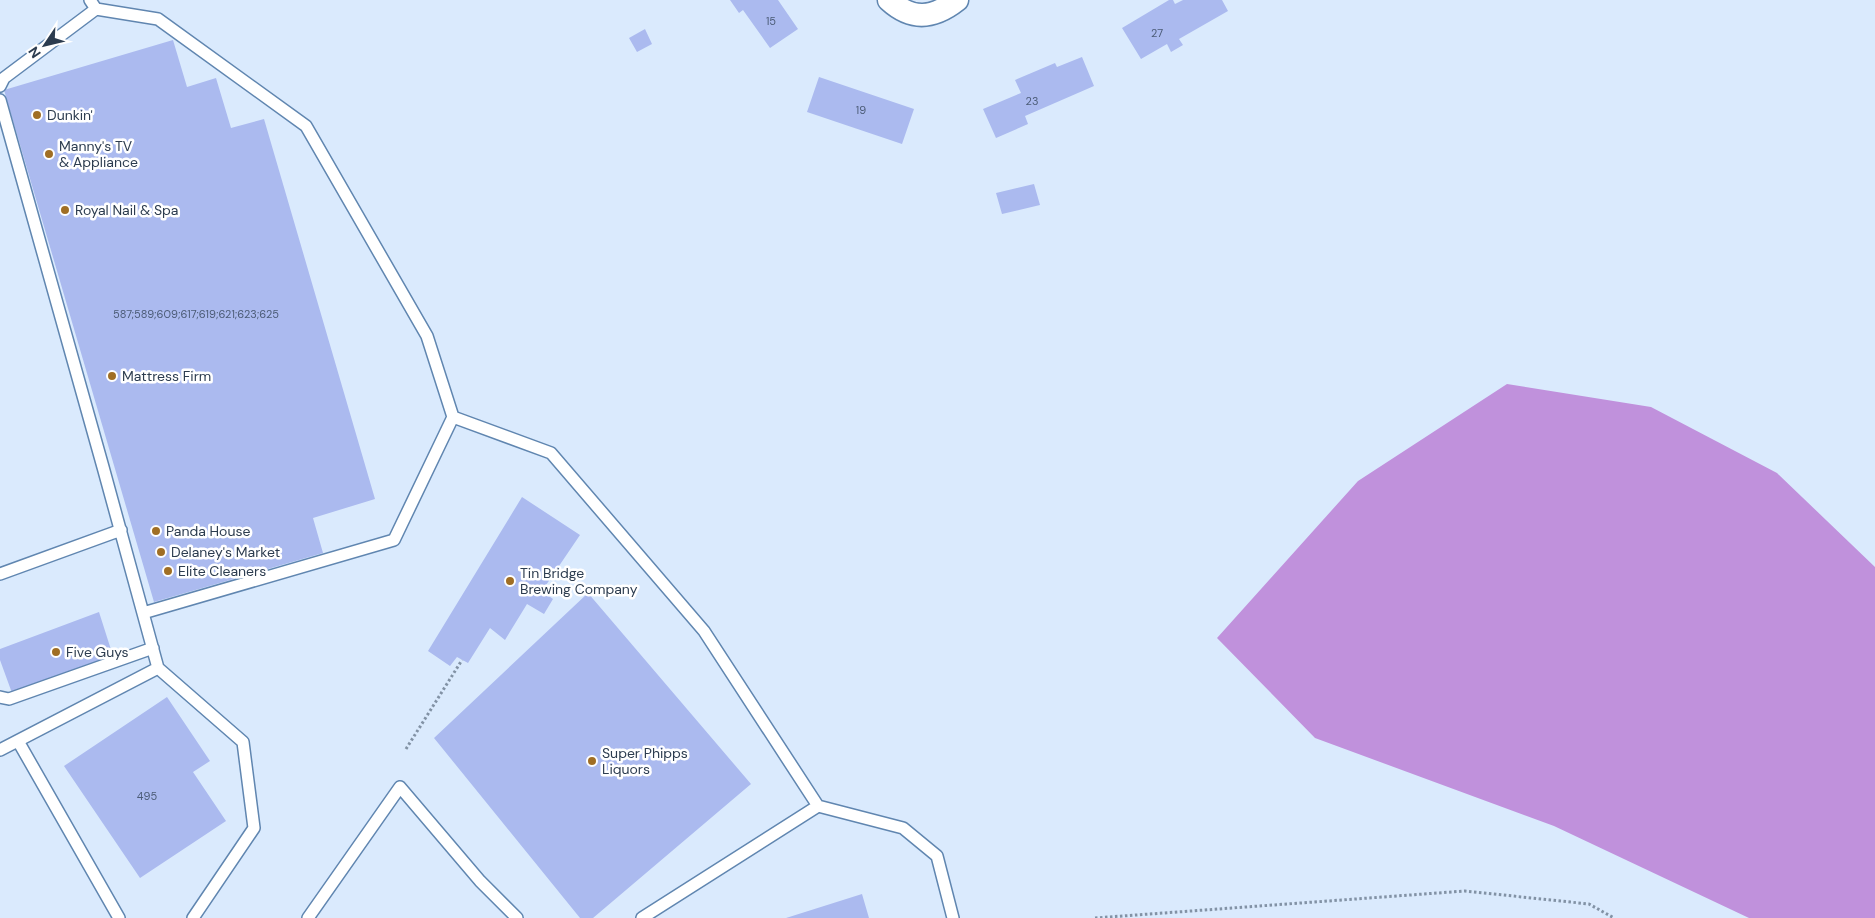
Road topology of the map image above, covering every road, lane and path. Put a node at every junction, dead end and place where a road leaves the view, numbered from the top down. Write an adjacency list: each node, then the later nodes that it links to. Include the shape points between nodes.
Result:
1 (889, 0): 2 (street, via 908,14 920,15 945,10)
2 (957, 0)
3 (93, 5): 4 (lane, via 4,78); 6 (lane, via 158,19 306,126 427,336)
4 (0, 86)
5 (0, 100): 7 (lane)
6 (453, 417): 9 (lane, via 394,540); 17 (lane, via 551,453 704,631)
7 (121, 530): 8 (lane); 9 (lane)
8 (0, 574)
9 (143, 613): 10 (lane)
10 (153, 648): 12 (lane); 13 (lane, via 9,698)
11 (462, 660): 15 (path)
12 (158, 668): 14 (lane); 19 (lane, via 243,742 254,828)
13 (0, 698)
14 (18, 741): 16 (lane); 18 (lane)
15 (406, 749)
16 (0, 750)
17 (818, 806): 22 (lane); 23 (lane, via 903,828 937,856)
18 (119, 918)
19 (193, 918)
20 (308, 918): 21 (lane, via 400,787 480,881)
21 (517, 918)
22 (642, 918)
23 (953, 918)
24 (1095, 918): 25 (path, via 1465,891 1588,904)
25 (1614, 918)

